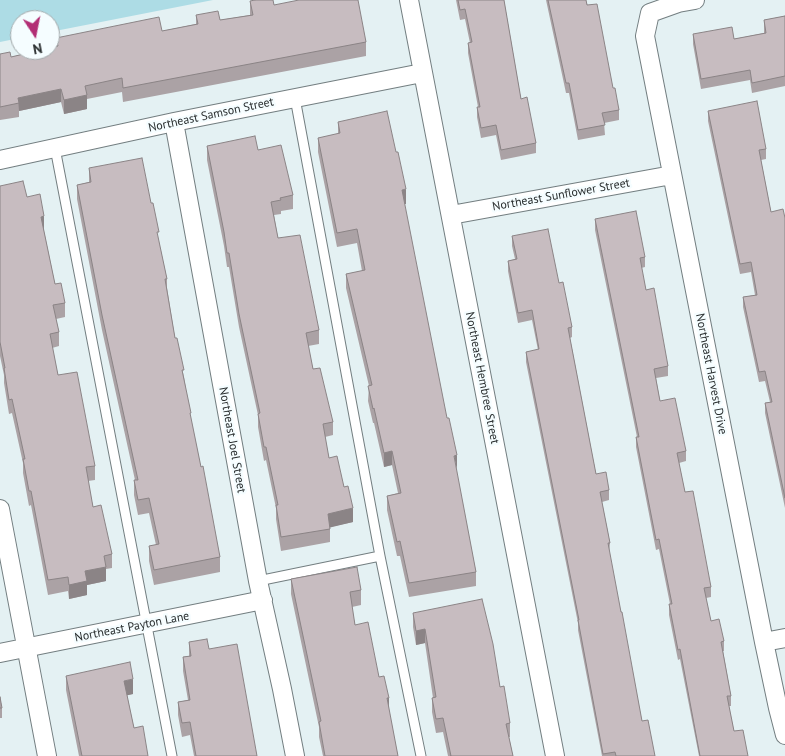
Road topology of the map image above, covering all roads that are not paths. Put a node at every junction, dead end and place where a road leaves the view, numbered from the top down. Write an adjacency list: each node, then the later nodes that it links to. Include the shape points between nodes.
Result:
1 (409, 0): 3 (street, Northeast Hembree Street)
2 (695, 0): 8 (street, Northeast Harvest Drive, via 650,13 646,36)
3 (422, 73): 4 (street, Northeast Samson Street); 9 (street, Northeast Hembree Street)
4 (295, 98): 5 (street, Northeast Samson Street); 11 (lane)
5 (174, 122): 6 (street, Northeast Samson Street); 12 (street, Northeast Joel Street)
6 (55, 148): 7 (street, Northeast Samson Street); 14 (lane)
7 (0, 160)
8 (672, 175): 9 (street, Northeast Sunflower Street); 16 (street, Northeast Harvest Drive)
9 (451, 215): 24 (street, Northeast Hembree Street)
10 (0, 510): 17 (street)
11 (380, 556): 12 (lane); 23 (lane)
12 (258, 581): 13 (street, Northeast Joel Street)
13 (263, 600): 14 (street, Northeast Payton Lane); 22 (street, Northeast Joel Street)
14 (148, 624): 17 (street, Northeast Payton Lane); 21 (lane)
15 (785, 638): 16 (street)
16 (764, 642): 19 (street, Northeast Harvest Drive)
17 (27, 647): 18 (street, Northeast Payton Lane); 20 (street)
18 (0, 653)
19 (785, 735)
20 (47, 756)
21 (172, 756)
22 (295, 756)
23 (421, 756)
24 (555, 756)

